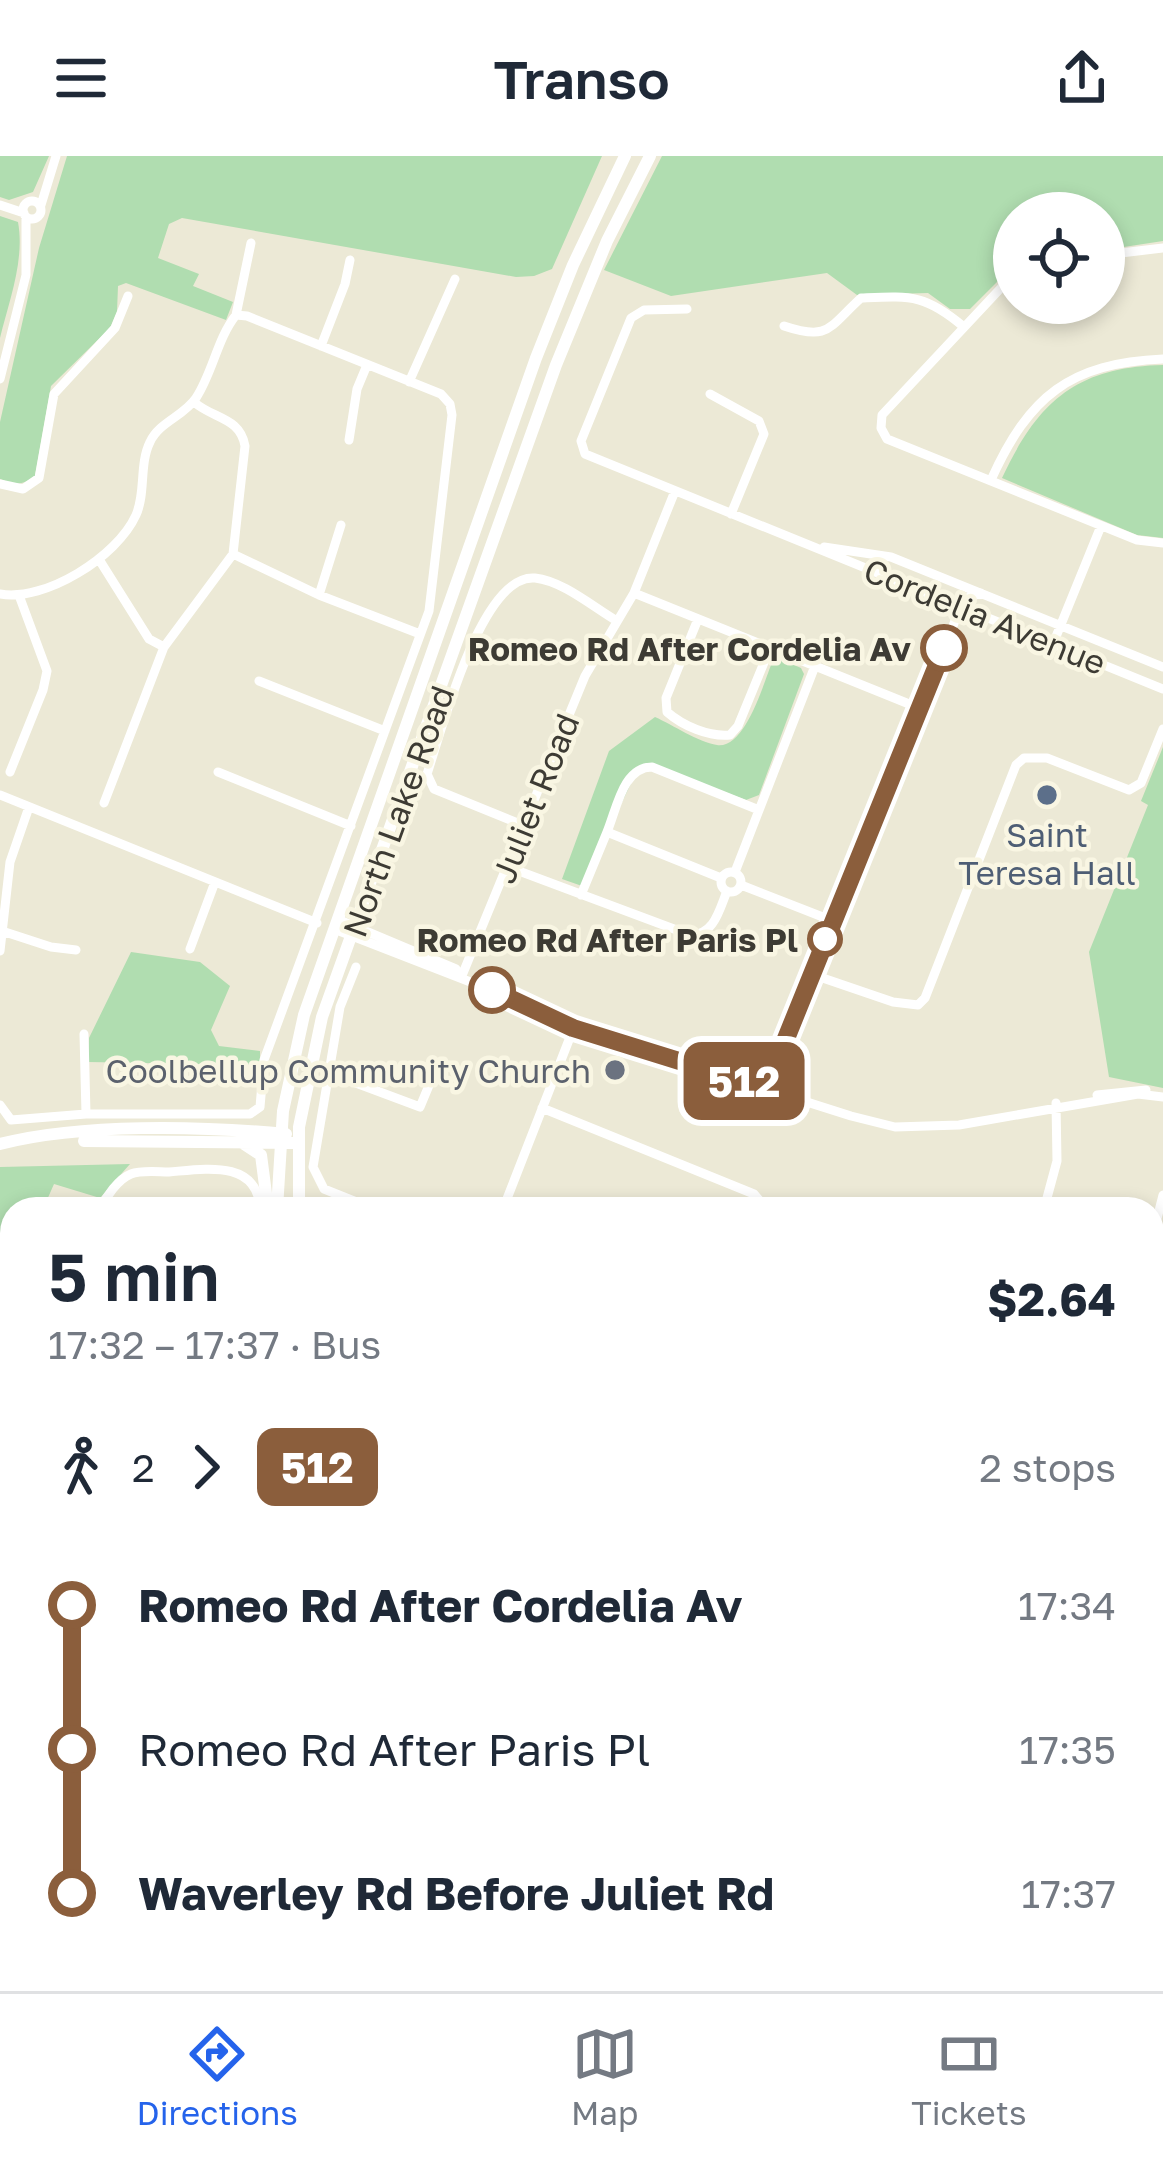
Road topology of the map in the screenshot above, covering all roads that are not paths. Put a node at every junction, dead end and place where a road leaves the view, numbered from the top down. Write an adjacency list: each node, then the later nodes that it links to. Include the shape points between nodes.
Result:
1 (54, 156): 5 (street)
2 (625, 156): 73 (main road, North Lake Road, via 536,358)
3 (650, 156): 74 (main road, North Lake Road, via 556,364)
4 (3, 206): 5 (street)
5 (30, 210): 20 (street, via 26,275)
6 (251, 243): 14 (street)
7 (1163, 248): 8 (street)
8 (1125, 253)
9 (350, 260): 17 (street)
10 (455, 279): 21 (street)
11 (128, 296): 26 (street, via 116,328 54,394 39,478 23,489)
12 (993, 296): 16 (street)
13 (687, 309): 27 (street, Cordelia Avenue, via 631,318 581,448)
14 (236, 315): 17 (street); 23 (street)
15 (784, 326): 16 (street, via 821,334 861,298 916,296)
16 (964, 327): 25 (street, via 882,415 881,428 887,439)
17 (321, 346): 19 (street)
18 (1163, 359): 25 (street, via 1093,367 1064,381 1007,443)
19 (367, 365): 21 (street); 24 (street)
20 (0, 379)
21 (409, 382): 44 (street, via 441,394 452,415)
22 (710, 394): 28 (street, via 759,421 764,434)
23 (194, 402): 33 (street, via 243,433); 34 (street, via 148,445 138,511)
24 (349, 440)
25 (991, 480): 30 (street)
26 (0, 484)
27 (675, 491): 28 (street, Cordelia Avenue); 35 (street, Juliet Road)
28 (731, 514): 32 (street, Cordelia Avenue)
29 (340, 525): 38 (street)
30 (1101, 526): 31 (street); 43 (street)
31 (1163, 543)
32 (806, 544): 36 (street, Cordelia Avenue, via 891,557); 40 (street, Cordelia Avenue)
33 (233, 554): 38 (street); 46 (street)
34 (100, 561): 39 (street); 46 (street, via 149,639)
35 (634, 593): 41 (street); 42 (street, Juliet Road)
36 (981, 593): 40 (street); 43 (street, Cordelia Avenue)
37 (0, 595): 39 (street)
38 (319, 595): 44 (street)
39 (20, 598): 55 (street, via 46,671)
40 (960, 607): 45 (street, Cordelia Avenue); 52 (street)
41 (698, 619): 47 (street); 47 (street, via 666,698 676,720 730,735)
42 (617, 621): 62 (street, Juliet Road, via 585,676); 62 (street, via 532,578 514,583 478,625 427,774 434,789)
43 (1061, 626): 45 (street); 49 (street, Cordelia Avenue)
44 (420, 634): 54 (street)
45 (1053, 644): 51 (street, Cordelia Avenue)
46 (164, 647): 58 (street)
47 (770, 648): 48 (street)
48 (815, 666): 52 (street); 60 (street)
49 (1163, 667)
50 (259, 681): 54 (street)
51 (1163, 688)
52 (919, 708): 71 (street)
53 (1163, 729): 80 (street, via 1141,783 1129,790 1047,758 1024,758 917,1005)
54 (386, 731): 61 (street)
55 (10, 772)
56 (218, 772): 61 (street)
57 (0, 795): 59 (street)
58 (104, 803)
59 (29, 807): 67 (street); 75 (street, via 10,862)
60 (759, 810): 63 (street, via 640,767); 65 (street)
61 (351, 826): 72 (street)
62 (525, 826): 64 (street, Juliet Road)
63 (607, 832): 66 (street); 70 (street)
64 (508, 867): 70 (street); 81 (street, Juliet Road)
65 (735, 872): 66 (street); 68 (street)
66 (721, 878): 69 (street)
67 (215, 882): 72 (street); 76 (street)
68 (741, 885): 69 (street); 71 (street)
69 (727, 891): 70 (street, via 710,929 697,936)
70 (581, 896)
71 (833, 921): 80 (street)
72 (317, 922): 92 (street, via 264,1060 260,1107 250,1114)
73 (335, 924): 74 (street); 91 (main road, North Lake Road)
74 (354, 931): 81 (street); 95 (main road, North Lake Road, via 318,1032)
75 (4, 932): 77 (street); 78 (street)
76 (190, 949)
77 (76, 950)
78 (0, 951)
79 (356, 967): 85 (street)
80 (812, 974): 86 (street)
81 (462, 975): 82 (street, via 536,1001)
82 (575, 1025): 86 (street); 90 (street)
83 (84, 1034): 92 (street)
84 (435, 1071): 85 (street, via 420,1107)
85 (329, 1073): 103 (street, via 313,1167 324,1189)
86 (767, 1086): 89 (street, via 905,1128)
87 (1163, 1095): 89 (street)
88 (0, 1105): 92 (street, via 11,1120)
89 (1053, 1105): 106 (street, via 1058,1161)
90 (542, 1108): 104 (street); 105 (street)
91 (283, 1111): 93 (main road, via 259,1127); 94 (main road, North Lake Road)
92 (86, 1114)
93 (171, 1130): 94 (main road); 97 (main road, via 57,1134)
94 (279, 1138): 95 (main road); 96 (main road); 101 (main road, North Lake Road)
95 (298, 1139): 102 (main road, North Lake Road)
96 (147, 1140): 97 (main road); 100 (main road, via 252,1146 264,1167)
97 (0, 1148)
98 (106, 1197): 99 (street, via 130,1174 220,1168 248,1180)
99 (260, 1197)
100 (264, 1197)
101 (277, 1197)
102 (299, 1197)
103 (344, 1197)
104 (507, 1197)
105 (757, 1197)
106 (1048, 1197)

